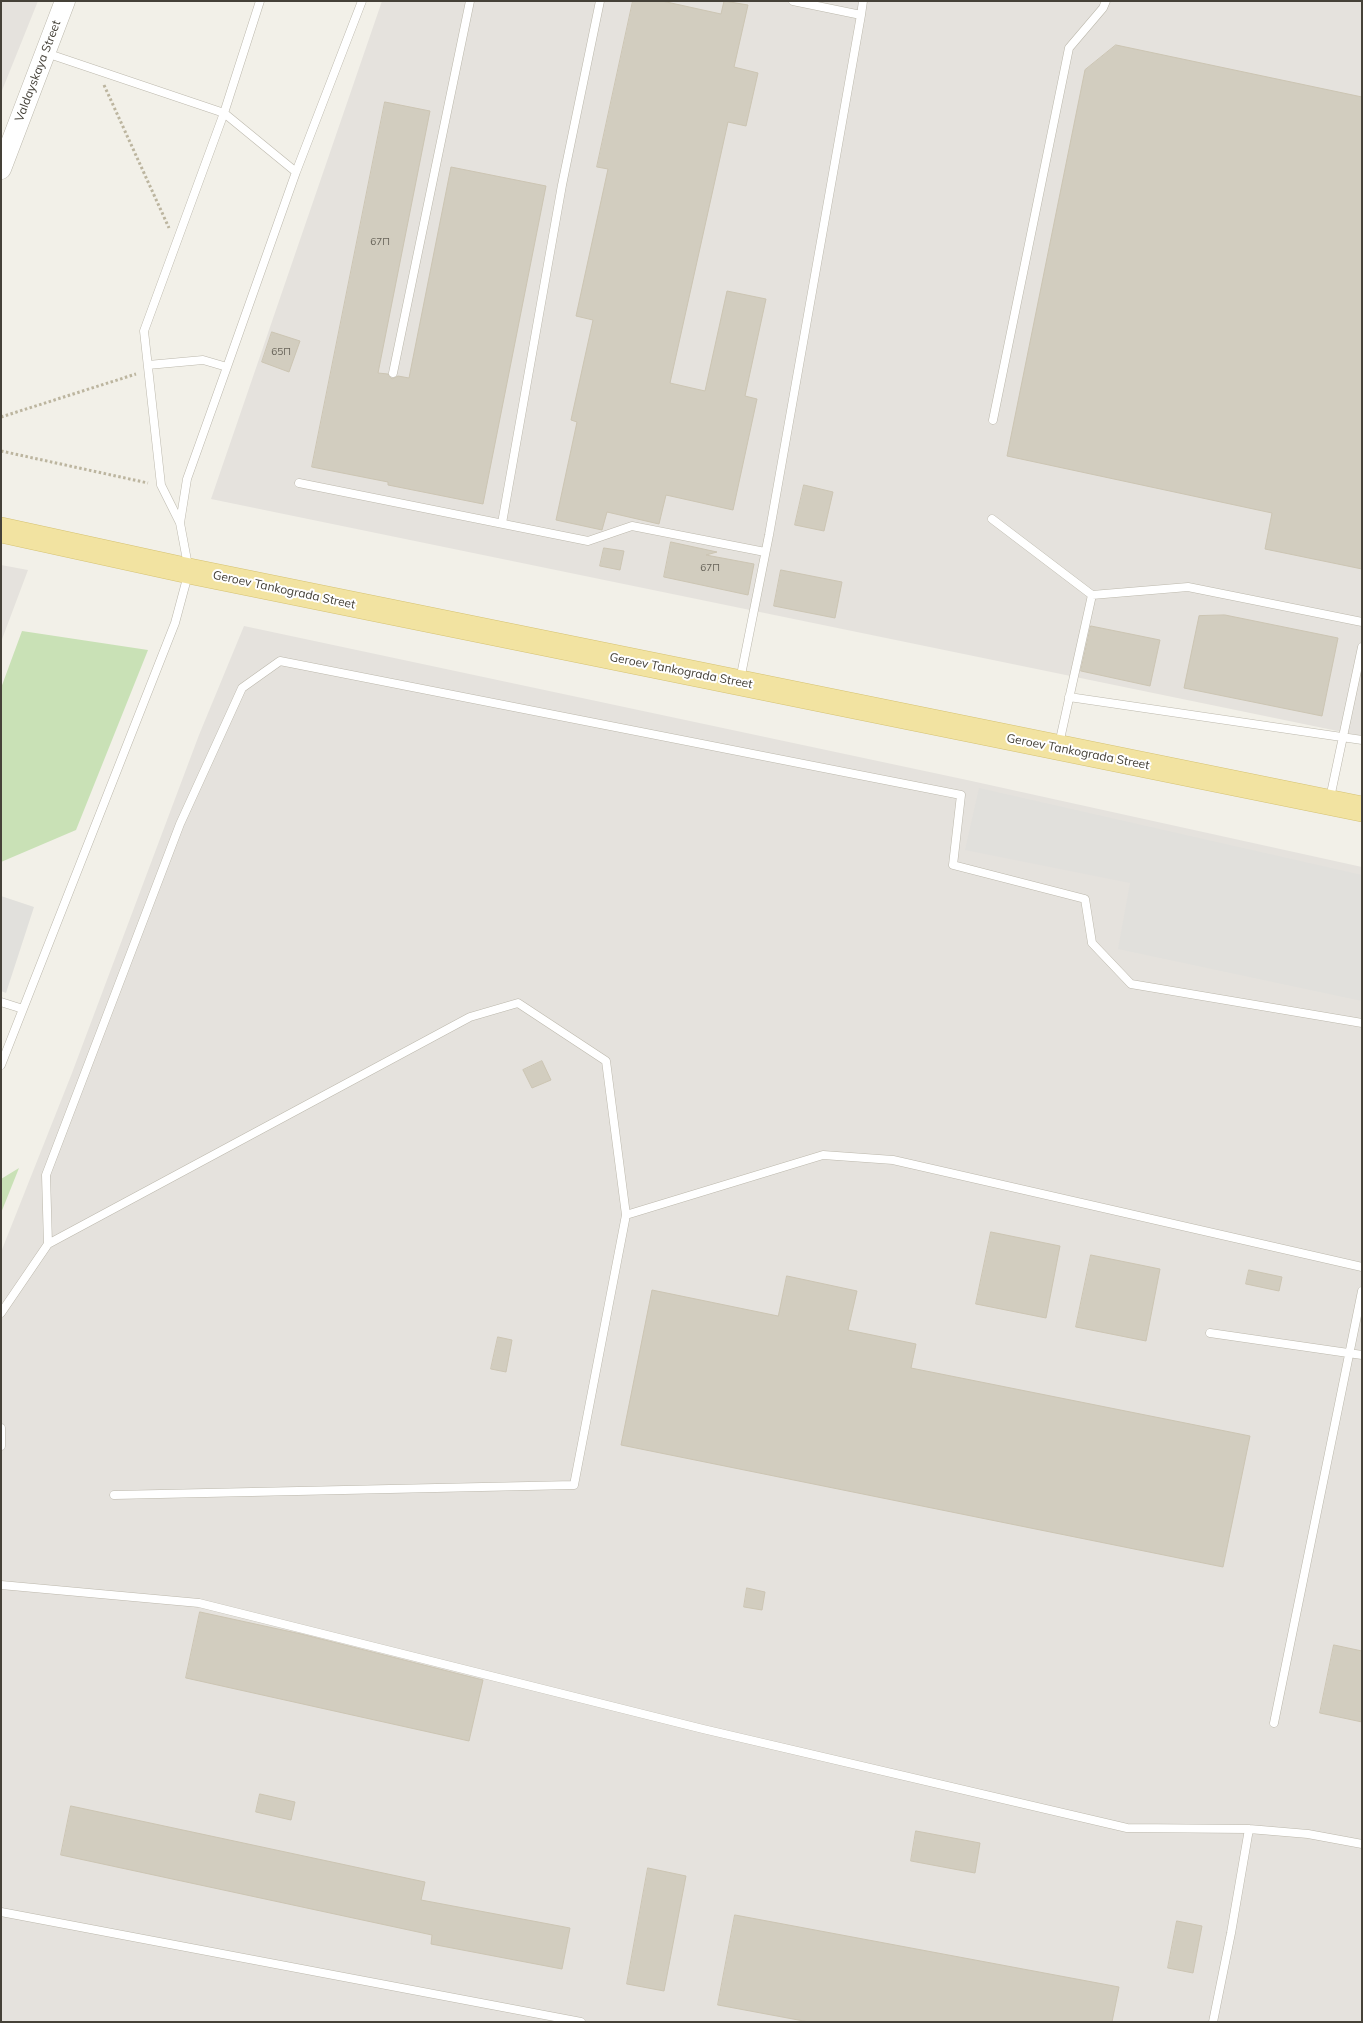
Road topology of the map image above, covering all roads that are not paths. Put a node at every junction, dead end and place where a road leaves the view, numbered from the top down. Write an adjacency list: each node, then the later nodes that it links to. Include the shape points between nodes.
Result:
1 (65, 1): 10 (street, Valdayskaya Street)
2 (260, 1): 11 (lane)
3 (362, 1): 13 (lane)
4 (470, 1): 16 (lane)
5 (600, 1): 21 (lane, via 562,185)
6 (793, 1): 9 (lane)
7 (863, 1): 9 (lane)
8 (1106, 1): 17 (lane, via 1069,48)
9 (861, 15): 23 (lane)
10 (44, 53): 11 (lane); 12 (street, Valdayskaya Street)
11 (224, 112): 13 (lane); 14 (lane, via 144,331)
12 (1, 169)
13 (296, 172): 15 (lane)
14 (148, 367): 15 (lane, via 203,360); 20 (lane, via 161,485)
15 (226, 367): 20 (lane, via 187,479)
16 (393, 373)
17 (993, 420)
18 (299, 482): 21 (lane)
19 (992, 518): 25 (lane)
20 (180, 523): 24 (lane)
21 (502, 523): 23 (lane, via 588,541 632,526)
22 (1, 530): 24 (main road, Geroev Tankograda Street)
23 (765, 552): 28 (lane)
24 (189, 571): 28 (main road, Geroev Tankograda Street); 36 (lane, via 175,623)
25 (1092, 595): 26 (lane, via 1188,587); 29 (lane)
26 (1362, 622)
27 (1362, 647): 30 (lane)
28 (739, 683): 32 (main road, Geroev Tankograda Street)
29 (1069, 697): 30 (lane); 32 (lane)
30 (1343, 737): 31 (lane); 33 (lane)
31 (1362, 740)
32 (1058, 748): 33 (main road, Geroev Tankograda Street)
33 (1330, 803): 34 (main road, Geroev Tankograda Street)
34 (1362, 809)
35 (1, 1002): 36 (lane)
36 (23, 1009): 38 (lane)
37 (1362, 1023): 40 (lane, via 1131,984 1092,942 1085,899 953,865 961,795 280,661 242,688 180,824 46,1175)
38 (1, 1065)
39 (626, 1215): 40 (lane, via 606,1061 518,1003 470,1016); 41 (lane, via 823,1155 893,1160); 49 (lane, via 574,1485)
40 (48, 1244): 43 (lane)
41 (1362, 1267)
42 (1362, 1290): 45 (lane)
43 (1, 1313)
44 (1210, 1333): 45 (lane)
45 (1350, 1353): 46 (lane); 51 (lane)
46 (1362, 1355)
47 (1, 1428): 48 (lane)
48 (1, 1446)
49 (114, 1495)
50 (1, 1585): 52 (lane, via 199,1603 703,1729 1127,1828)
51 (1274, 1723)
52 (1249, 1829): 53 (lane, via 1308,1834); 56 (lane)
53 (1362, 1844)
54 (1, 1912): 55 (lane)
55 (581, 2022)
56 (1213, 2022)

